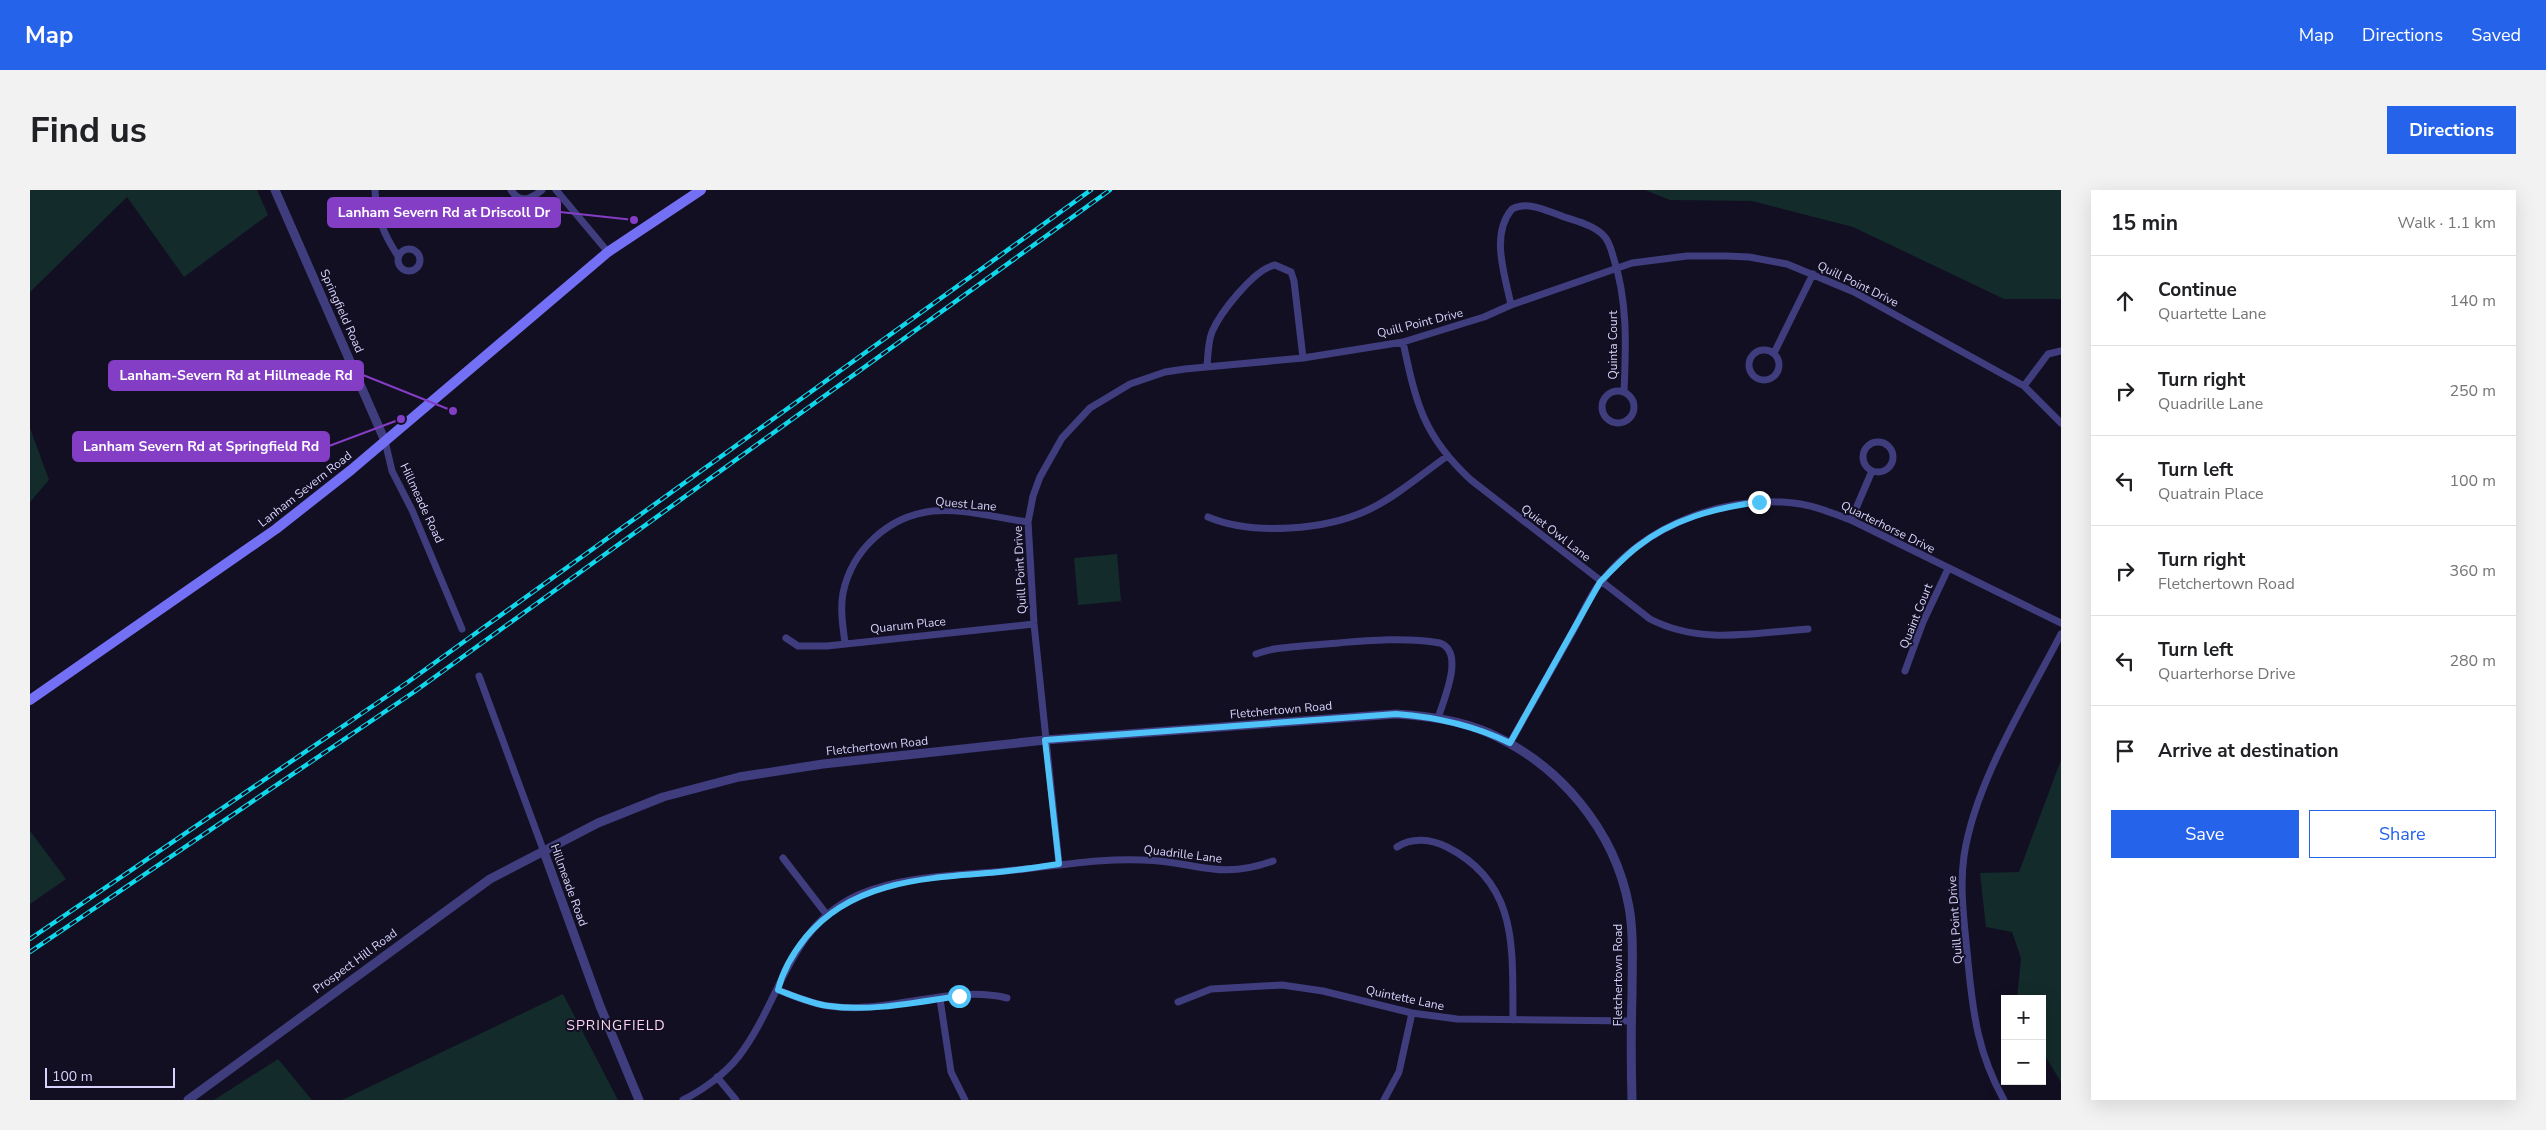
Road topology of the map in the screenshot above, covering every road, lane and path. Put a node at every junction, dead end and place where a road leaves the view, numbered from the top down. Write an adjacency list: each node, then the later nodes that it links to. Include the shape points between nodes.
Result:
1 (275, 190): 20 (street, Springfield Road)
2 (375, 190): 8 (street, via 383,233)
3 (511, 190): 4 (street, via 523,200)
4 (542, 190)
5 (556, 190): 7 (street)
6 (701, 190): 7 (main road, Lanham Severn Road)
7 (608, 252): 20 (main road, Lanham Severn Road)
8 (398, 256)
9 (1617, 268): 10 (street, Quill Point Drive, via 1657,258 1726,256 1767,260); 11 (street, Quill Point Drive); 11 (street, Quinta Court, via 1608,240 1594,228 1538,208 1517,206 1507,215 1500,244); 18 (street, Quinta Court, via 1626,326)
10 (1813, 274): 14 (street); 17 (street, Quill Point Drive, via 1854,292)
11 (1511, 305): 12 (street, Quill Point Drive, via 1484,318)
12 (1403, 342): 15 (street, Quill Point Drive); 21 (street, Quiet Owl Lane, via 1415,397)
13 (2061, 351): 17 (street, via 2048,354)
14 (1774, 353): 14 (street, via 1760,350 1752,355 1748,364 1754,377 1763,380 1776,375 1779,361)
15 (1302, 358): 16 (street, Quill Point Drive); 16 (street, via 1294,281 1291,272 1274,265 1264,270 1223,312 1212,333)
16 (1207, 366): 25 (street, Quill Point Drive, via 1149,376 1090,408 1062,438 1046,465 1033,496)
17 (2024, 386): 19 (street, Quill Point Drive)
18 (1624, 392): 18 (street, Quinta Court, via 1633,403 1632,413 1626,420 1612,421 1605,415 1603,401 1614,392)
19 (2061, 423)
20 (386, 441): 30 (street, Hillmeade Road, via 392,470); 38 (main road, Lanham Severn Road, via 237,557)
21 (1446, 457): 23 (street, via 1379,504 1322,524 1281,527 1230,525); 27 (street, Quiet Owl Lane)
22 (1872, 471): 22 (street, via 1882,472 1892,462 1893,453 1884,442 1874,442 1863,451 1865,465); 24 (street)
23 (1208, 517)
24 (1851, 520): 26 (street, Quarterhorse Drive); 27 (street, Quarterhorse Drive, via 1793,503 1759,502 1726,506 1662,530 1637,547)
25 (1028, 522): 29 (street, Quill Point Drive); 34 (street, Quest Lane, via 944,511 920,513 892,524 861,551 850,570 843,595)
26 (1948, 569): 28 (street, Quarterhorse Drive); 36 (street, Quaint Court)
27 (1600, 582): 31 (street, Quiet Owl Lane, via 1650,619 1677,631 1707,636); 41 (street, Quarterhorse Drive)
28 (2061, 623)
29 (1034, 624): 34 (street, Quarum Place); 40 (street, Quill Point Drive)
30 (462, 629)
31 (1808, 629)
32 (2061, 634): 63 (street, Quill Point Drive, via 1975,809 1964,856 1962,888 1974,1021 1986,1063)
33 (786, 638): 34 (street, Quarum Place, via 798,646 808,647)
34 (845, 643)
35 (1256, 654): 39 (street, via 1272,649 1348,642 1440,642 1451,650 1452,665)
36 (1905, 671)
37 (478, 676): 43 (street, Hillmeade Road)
38 (30, 700)
39 (1438, 718): 40 (street, Fletchertown Road, via 1396,714); 41 (street, Fletchertown Road, via 1487,732)
40 (1045, 740): 43 (street, Fletchertown Road, via 823,764 739,777 632,808); 46 (street, Quill Point Drive)
41 (1510, 743): 54 (street, Fletchertown Road, via 1549,771 1571,792 1598,828 1612,854 1631,921)
42 (1397, 847): 53 (street, via 1414,840 1435,842 1470,862 1488,881 1504,909 1510,930)
43 (544, 852): 56 (street, Prospect Hill Road, via 490,879 465,896); 57 (street, Hillmeade Road, via 600,1006)
44 (783, 858): 47 (street)
45 (1273, 861): 46 (street, Quadrille Lane, via 1252,868 1222,871 1144,860)
46 (1059, 864): 47 (street, Quadrille Lane, via 896,884 856,897)
47 (827, 915): 48 (street, Quadrille Lane, via 791,957)
48 (778, 990): 50 (street, via 828,1006 873,1006); 55 (street, Quadrille Lane, via 739,1056)
49 (1007, 998): 50 (street, via 976,994)
50 (940, 999): 60 (street, via 951,1072)
51 (1178, 1002): 52 (street, Quintette Lane, via 1211,990 1282,986 1323,991)
52 (1412, 1013): 53 (street, Quintette Lane, via 1457,1019); 61 (street, via 1399,1072)
53 (1513, 1020): 54 (street, Quintette Lane)
54 (1632, 1021): 62 (street, Fletchertown Road)
55 (717, 1078): 58 (street, Quadrille Lane); 59 (street)
56 (188, 1100)
57 (639, 1100)
58 (683, 1100)
59 (736, 1100)
60 (965, 1100)
61 (1384, 1100)
62 (1632, 1100)
63 (2004, 1100)

